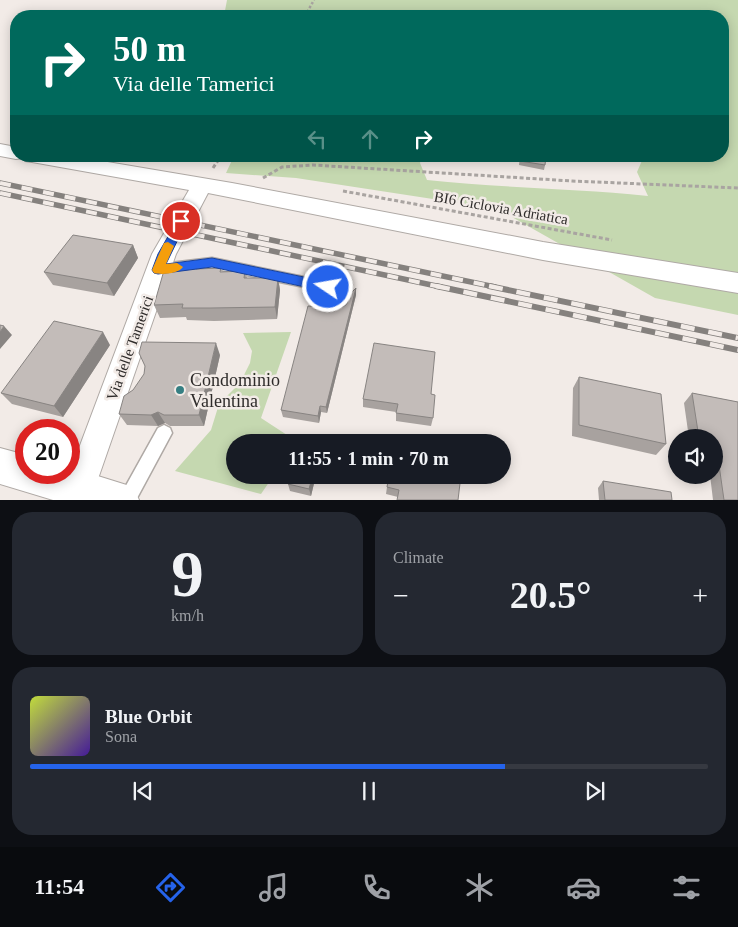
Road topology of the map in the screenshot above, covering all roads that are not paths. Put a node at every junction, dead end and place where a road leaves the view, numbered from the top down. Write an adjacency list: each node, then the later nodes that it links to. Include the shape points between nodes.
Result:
1 (67, 162): 2 (street)
2 (202, 185): 3 (street, Via delle Tamerici); 4 (street, via 543,251)
3 (158, 270): 5 (lane, via 212,263 328,287); 8 (street, Via delle Tamerici)
4 (738, 283)
5 (340, 308)
6 (164, 433): 8 (lane)
7 (0, 466): 8 (main road)
8 (110, 497)

